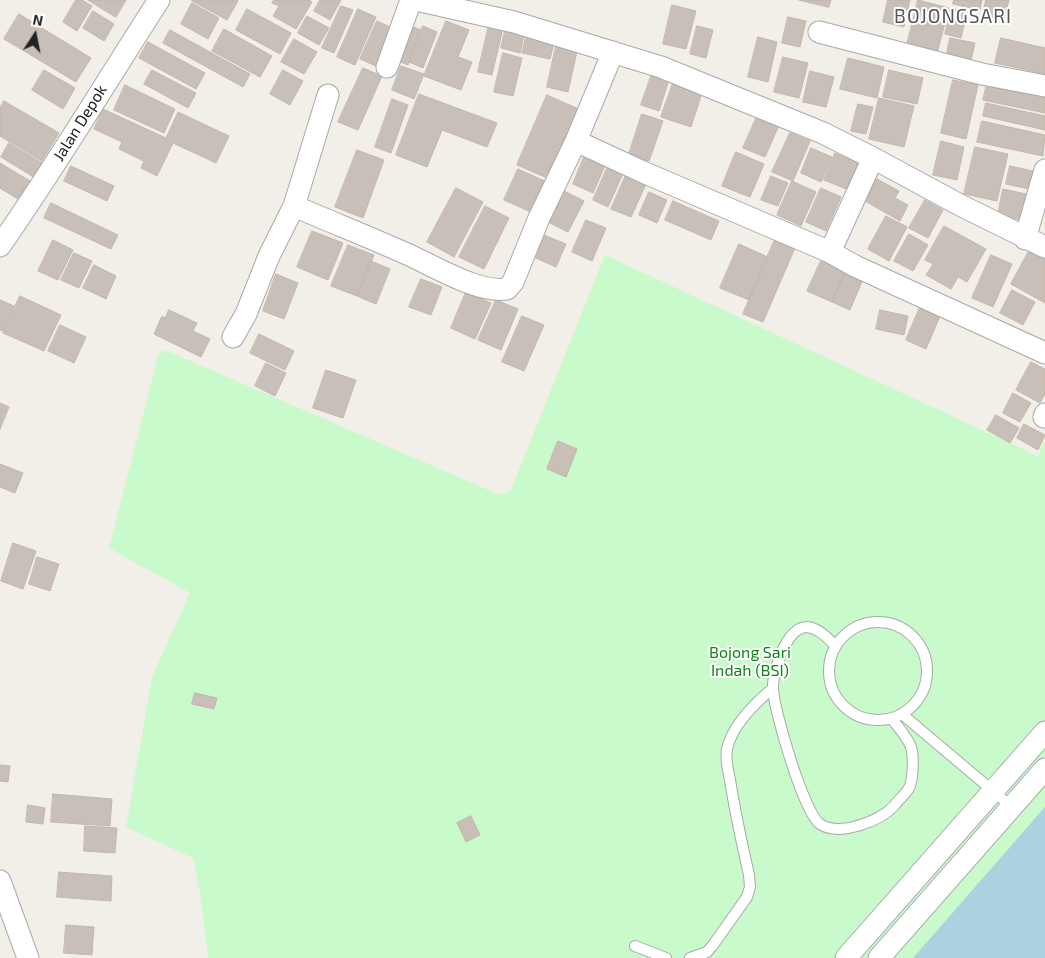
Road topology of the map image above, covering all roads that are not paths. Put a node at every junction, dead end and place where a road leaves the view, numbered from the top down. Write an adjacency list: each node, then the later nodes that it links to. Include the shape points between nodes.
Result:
1 (159, 0): 14 (street, Jalan Depok)
2 (411, 0): 6 (street)
3 (416, 0): 5 (street, via 514,22)
4 (819, 32): 7 (street, via 982,74)
5 (613, 52): 9 (street); 10 (street, via 661,67 824,133)
6 (386, 67)
7 (1045, 86)
8 (328, 95): 12 (street)
9 (576, 142): 12 (street, via 513,282 499,290 460,280 408,254); 16 (street)
10 (874, 158): 13 (street); 16 (street)
11 (1045, 170): 13 (street)
12 (294, 206): 17 (street)
13 (1026, 238): 15 (street)
14 (0, 246)
15 (1045, 247)
16 (830, 252): 18 (street)
17 (233, 337)
18 (1045, 353)
19 (835, 645): 20 (lane, via 811,628 796,630 774,672); 21 (lane, via 852,628 875,622 898,626 917,641 927,663 925,686); 22 (lane, via 828,668 832,691 846,710 868,720)
20 (773, 688): 22 (lane, via 774,706 801,788 811,814 825,827 850,828 869,822 891,808 909,788 913,769 911,747); 31 (lane, via 754,704 727,748 732,795 750,888 713,945 707,952)
21 (903, 715): 22 (lane); 25 (lane)
22 (892, 719)
23 (1045, 732): 25 (street)
24 (1045, 769): 26 (street)
25 (993, 792): 26 (lane); 32 (street)
26 (1012, 807): 33 (street)
27 (0, 881): 29 (street)
28 (635, 946): 30 (lane)
29 (28, 958)
30 (666, 958)
31 (690, 958)
32 (846, 958)
33 (879, 958)

